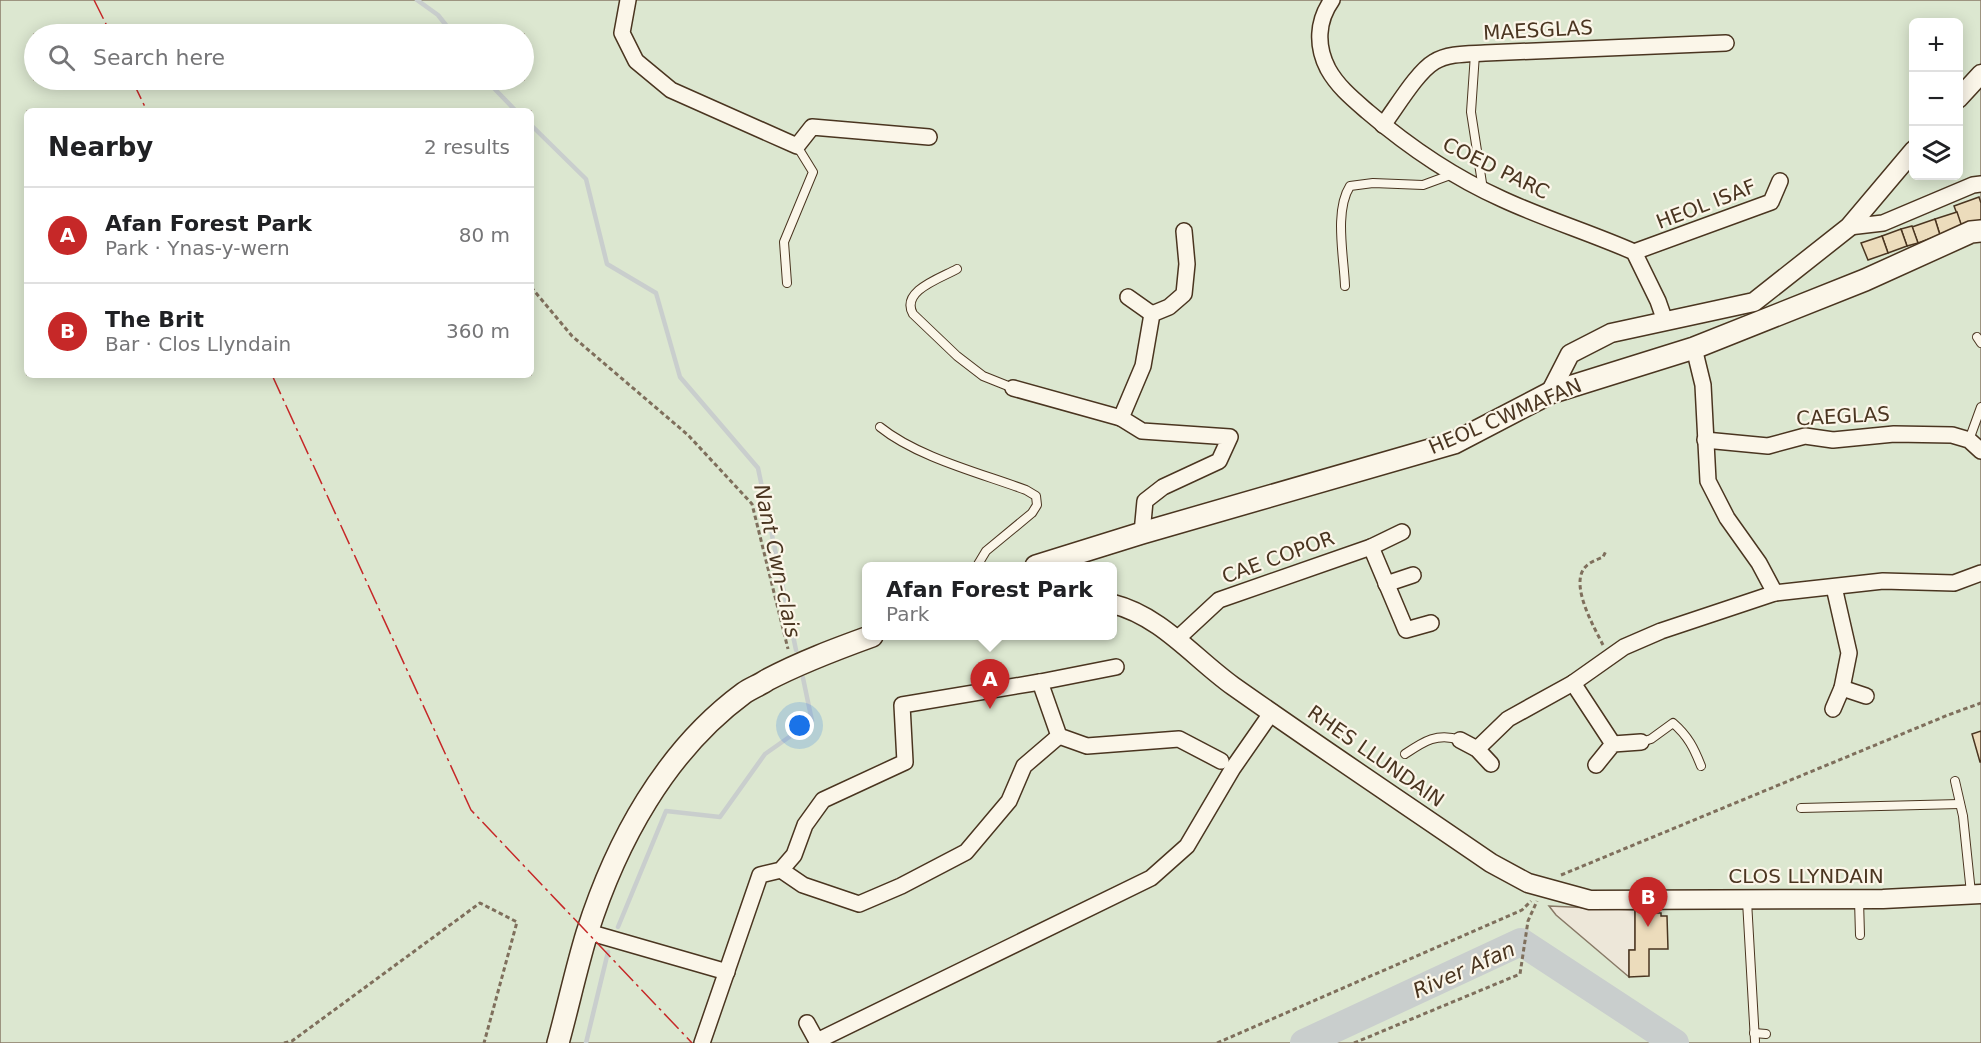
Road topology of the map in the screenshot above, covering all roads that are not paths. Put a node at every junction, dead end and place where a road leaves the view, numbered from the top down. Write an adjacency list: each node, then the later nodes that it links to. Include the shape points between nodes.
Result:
1 (628, 0): 9 (street, via 622,33 636,61 671,90)
2 (1332, 0): 7 (street, COED PARC, via 1320,27 1320,45 1328,69 1343,91)
3 (1726, 43): 4 (street, MAESGLAS)
4 (1475, 54): 7 (street, MAESGLAS, via 1434,61); 14 (lane, via 1472,112)
5 (1981, 74): 6 (street)
6 (1963, 94)
7 (1383, 125): 11 (street, COED PARC)
8 (929, 137): 9 (street, via 812,127)
9 (796, 147): 20 (lane, via 813,172 784,242)
10 (1909, 156): 15 (street)
11 (1453, 174): 14 (street, COED PARC); 21 (lane, via 1423,186 1350,186 1341,212)
12 (1780, 181): 18 (street, HEOL ISAF, via 1771,202)
13 (1981, 184): 15 (street, via 1883,223)
14 (1481, 188): 18 (street, COED PARC)
15 (1849, 227): 24 (street, via 1754,302)
16 (1184, 231): 23 (street, via 1184,294 1169,307)
17 (1981, 231): 25 (main road, HEOL CWMAFAN)
18 (1634, 252): 24 (street)
19 (957, 269): 26 (lane, via 914,292 909,307 957,356 983,376)
20 (787, 283)
21 (1346, 286)
22 (1128, 297): 23 (street)
23 (1152, 314): 29 (street, via 1143,366)
24 (1665, 321): 27 (street, via 1611,333 1569,354)
25 (1694, 348): 27 (main road, HEOL CWMAFAN); 31 (street, via 1703,385)
26 (1013, 388): 29 (street)
27 (1550, 393): 35 (main road, HEOL CWMAFAN, via 1454,443)
28 (1981, 407): 32 (lane)
29 (1121, 418): 35 (street, via 1142,431 1230,437 1219,460 1163,487 1145,501)
30 (880, 427): 37 (lane, via 914,448 1036,496 1037,505 1032,513 986,551)
31 (1704, 440): 32 (street, CAEGLAS, via 1768,446 1805,436 1833,440 1894,434 1952,435); 43 (street, via 1708,481)
32 (1969, 440): 33 (street)
33 (1981, 451)
34 (1402, 532): 36 (street, CAE COPOR)
35 (1142, 533): 38 (main road, HEOL CWMAFAN)
36 (1371, 547): 41 (street); 46 (street, CAE COPOR, via 1219,600)
37 (980, 562)
38 (1052, 562)
39 (1981, 573): 42 (street, via 1954,583 1882,581)
40 (1413, 575): 41 (street)
41 (1386, 584): 45 (street, via 1406,630)
42 (1834, 587): 43 (street); 51 (street, via 1849,653)
43 (1774, 593): 50 (street, via 1624,647)
44 (1117, 606): 46 (street, RHES LLUNDAIN, via 1151,621)
45 (1431, 623)
46 (1177, 639): 54 (street, RHES LLUNDAIN)
47 (862, 640): 73 (main road, via 793,666 744,693 698,734 665,771 637,818)
48 (1116, 667): 49 (street)
49 (1040, 682): 55 (street); 68 (street, via 902,705 905,762 823,800 805,825 794,855)
50 (1573, 683): 58 (street); 59 (street, via 1508,719)
51 (1842, 688): 52 (street); 53 (street)
52 (1866, 696)
53 (1833, 709)
54 (1272, 712): 72 (street, RHES LLUNDAIN, via 1510,875 1590,900); 78 (street, via 1187,846 1151,878)
55 (1059, 736): 61 (street, via 1087,746 1179,739); 68 (street, via 1024,766 1009,801 966,852 901,886 859,904 803,885)
56 (1460, 740): 59 (street); 60 (lane, via 1449,736 1429,738)
57 (1641, 742): 58 (street); 64 (lane, via 1673,723 1685,733)
58 (1613, 744): 63 (street)
59 (1477, 749): 62 (street)
60 (1405, 754)
61 (1221, 761)
62 (1491, 764)
63 (1596, 765)
64 (1701, 766)
65 (1955, 781): 66 (lane)
66 (1960, 804): 67 (lane); 69 (lane)
67 (1801, 808)
68 (781, 870): 75 (street, via 760,875)
69 (1976, 895): 71 (street, CLOS LLYNDAIN)
70 (1747, 899): 71 (street, CLOS LLYNDAIN); 72 (street, CLOS LLYNDAIN); 77 (lane, via 1754,1037)
71 (1859, 899): 74 (lane)
72 (1632, 901)
73 (588, 932): 75 (street); 79 (main road)
74 (1860, 935)
75 (727, 972): 80 (street)
76 (807, 1023): 78 (street)
77 (1766, 1034)
78 (818, 1042)
79 (558, 1043)
80 (702, 1043)

